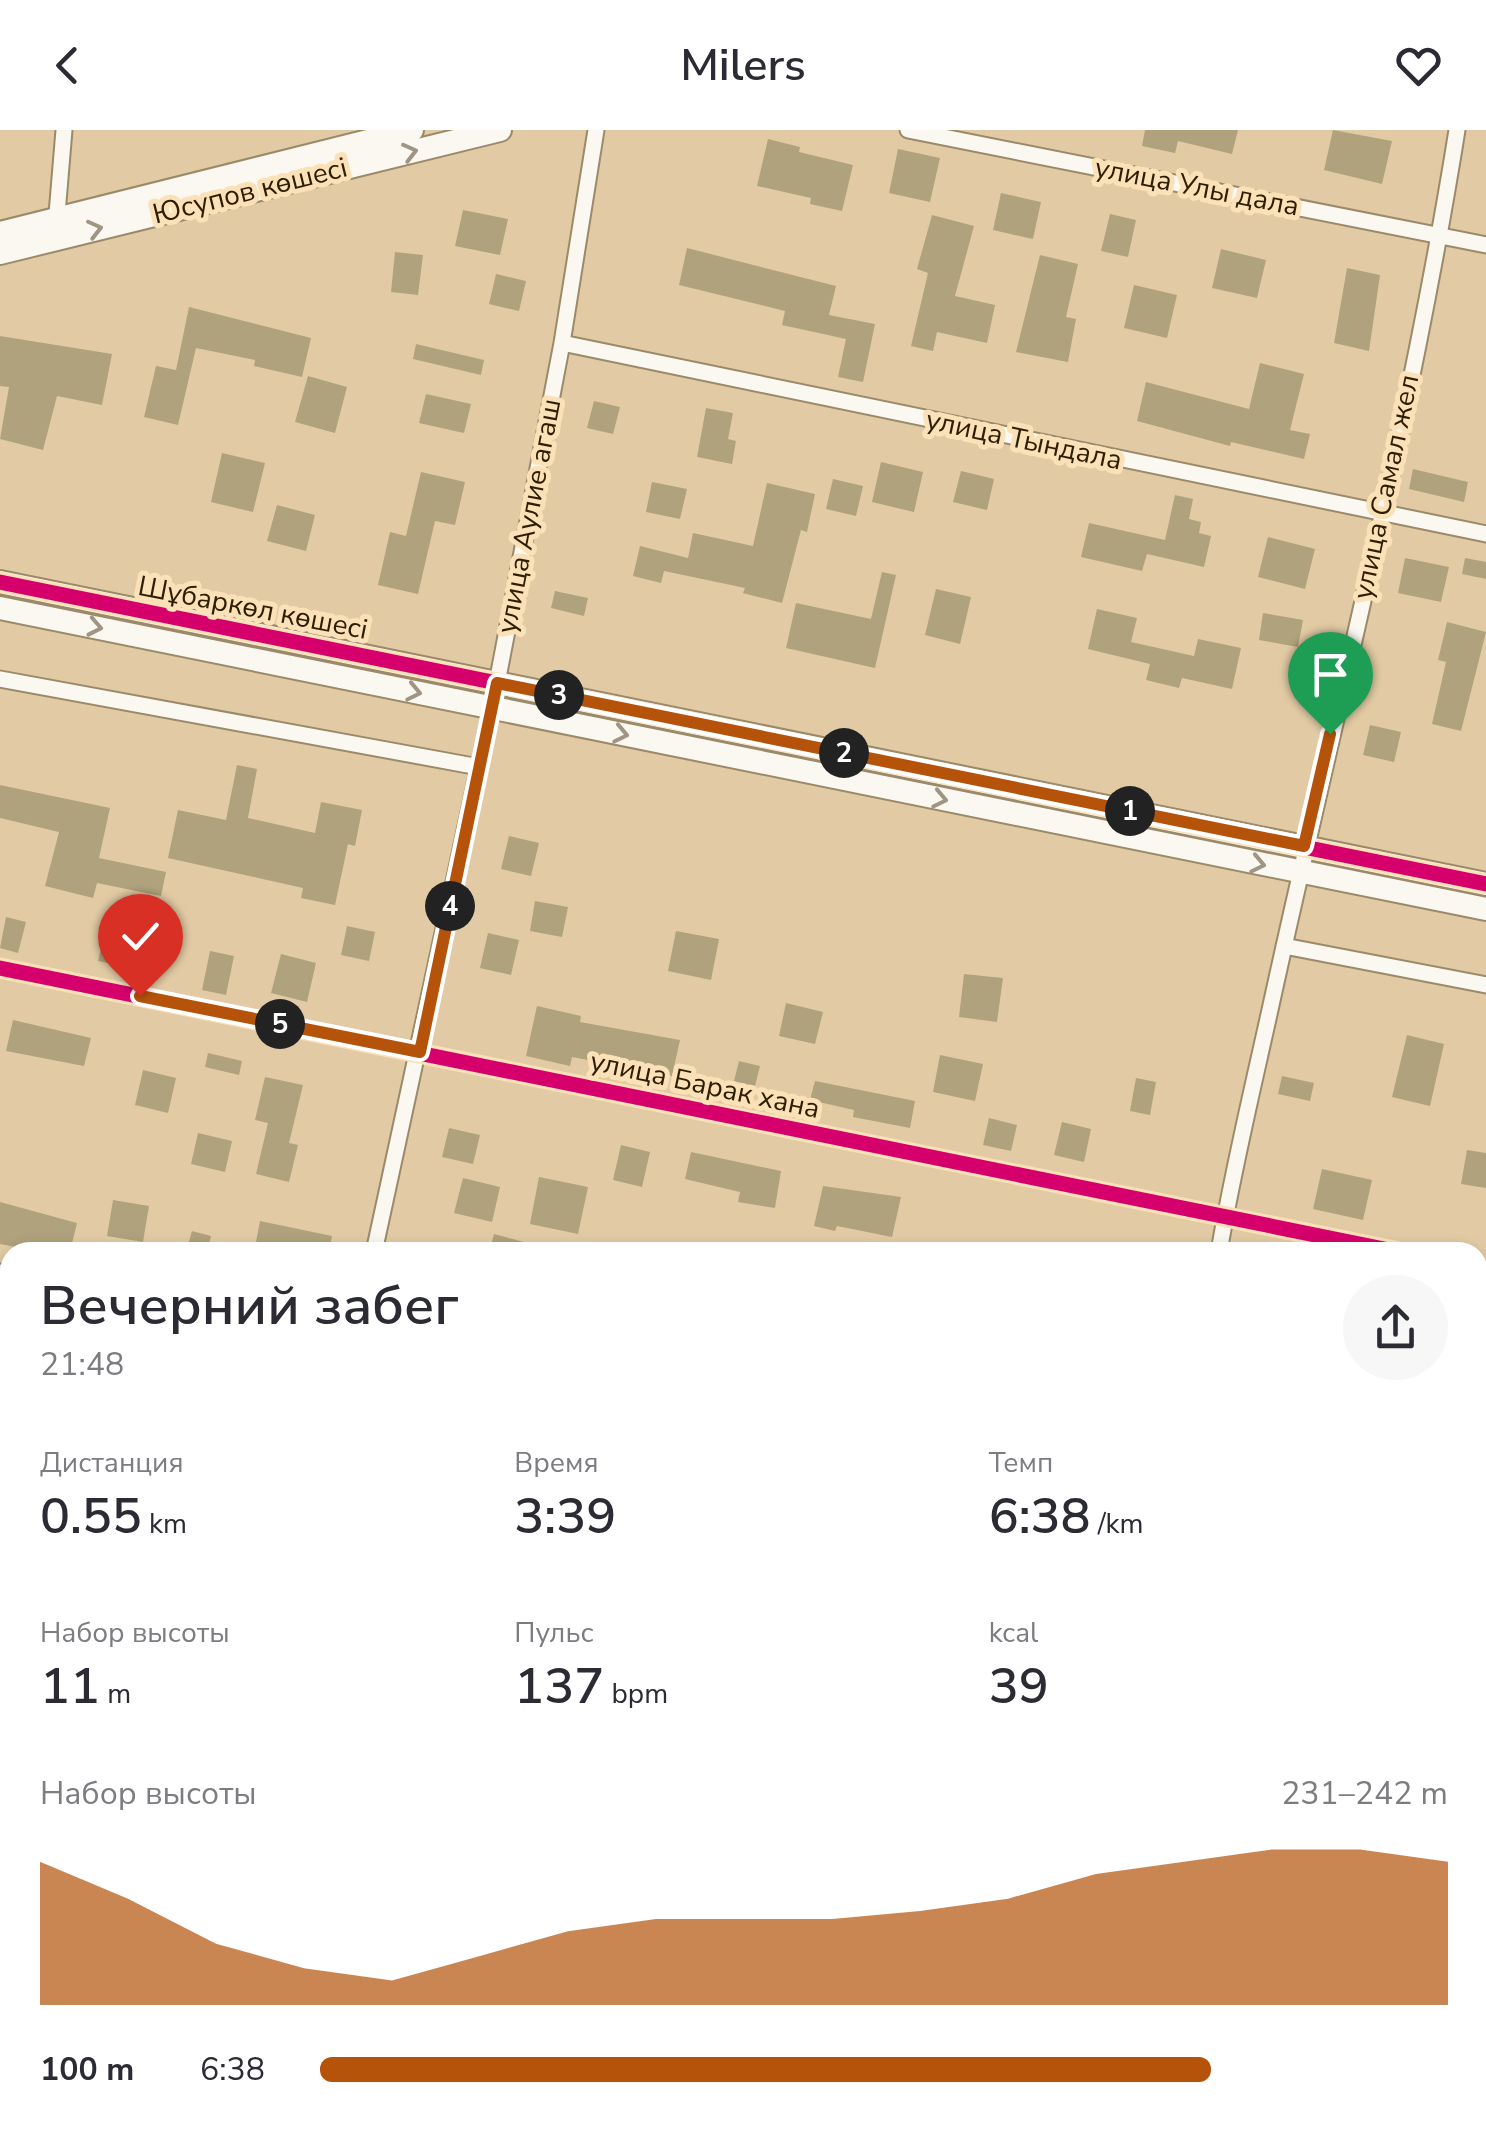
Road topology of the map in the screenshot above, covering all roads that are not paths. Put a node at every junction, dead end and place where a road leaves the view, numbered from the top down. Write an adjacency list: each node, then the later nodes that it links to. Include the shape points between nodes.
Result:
1 (64, 130): 7 (street)
2 (412, 130): 7 (street, Юсупов көшесі)
3 (500, 130): 7 (street, Юсупов көшесі, one-way to 3)
4 (596, 130): 12 (street, улица Аулие агаш)
5 (908, 130): 9 (street, улица Улы дала)
6 (1456, 130): 9 (street, улица Самал жел)
7 (56, 228): 8 (street, Юсупов көшесі); 11 (street, Юсупов көшесі)
8 (0, 233)
9 (1440, 236): 10 (street, улица Улы дала); 13 (street, улица Самал жел)
10 (1486, 245)
11 (0, 253)
12 (562, 344): 13 (street, улица Тындала); 18 (street, улица Аулие агаш)
13 (1382, 512): 14 (street, улица Тындала); 21 (street, улица Самал жел)
14 (1486, 534)
15 (0, 582): 18 (street, Шұбаркөл көшесі)
16 (0, 608): 19 (street, Шұбаркөл көшесі, one-way to 19)
17 (0, 679): 20 (street)
18 (497, 683): 19 (street, улица Аулие агаш); 21 (street, Шұбаркөл көшесі)
19 (492, 708): 20 (street, улица Аулие агаш); 22 (street, Шұбаркөл көшесі, one-way to 22)
20 (479, 768): 28 (street, улица Аулие агаш)
21 (1304, 846): 22 (street, улица Самал жел); 23 (street)
22 (1300, 872): 24 (street, Шұбаркөл көшесі); 25 (street, улица Самал жел)
23 (1486, 884)
24 (1486, 909)
25 (1284, 946): 27 (street); 29 (street, улица Самал жел)
26 (0, 968): 28 (street, улица Барак хана)
27 (1486, 985)
28 (420, 1052): 29 (street, улица Барак хана); 30 (street, улица Аулие агаш)
29 (1225, 1216): 31 (street, улица Самал жел); 32 (street, улица Барак хана)
30 (376, 1242)
31 (1221, 1242)
32 (1351, 1242)

